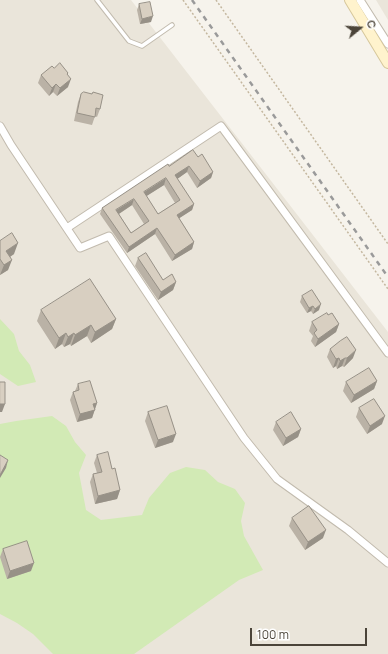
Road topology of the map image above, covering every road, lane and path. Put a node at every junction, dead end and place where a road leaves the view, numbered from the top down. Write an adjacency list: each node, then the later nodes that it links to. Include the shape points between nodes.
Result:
1 (97, 0): 6 (lane, via 129,41 142,46)
2 (183, 0): 12 (path)
3 (216, 0): 11 (path)
4 (350, 0): 8 (main road)
5 (360, 0): 7 (street)
6 (172, 25)
7 (388, 44)
8 (388, 63)
9 (0, 126): 10 (street)
10 (67, 228): 13 (street, via 221,126); 14 (street, via 80,248 109,236 244,438 277,479 348,530)
11 (388, 244)
12 (388, 289)
13 (388, 353)
14 (388, 563)

